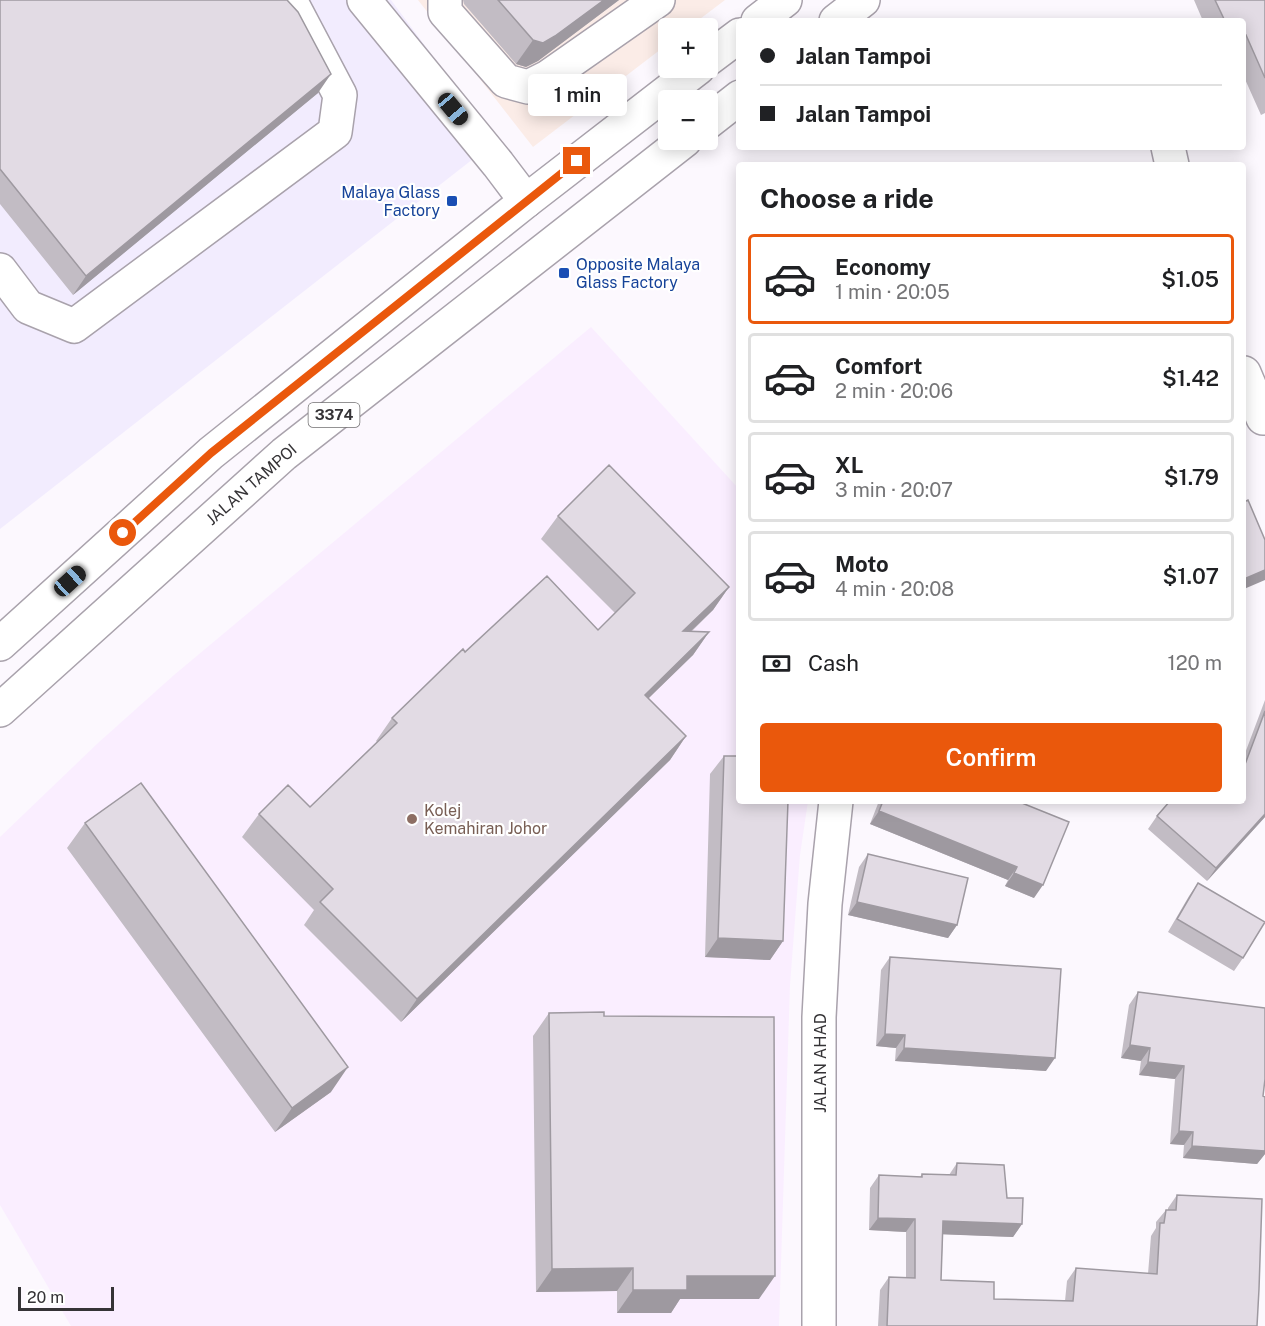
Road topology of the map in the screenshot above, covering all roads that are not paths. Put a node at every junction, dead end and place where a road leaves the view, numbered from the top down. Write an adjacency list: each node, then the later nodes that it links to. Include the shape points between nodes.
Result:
1 (290, 0): 16 (main road, via 340,96 335,132 74,326 28,307)
2 (363, 0): 15 (main road)
3 (445, 0): 4 (main road, via 445,12 506,81 528,87)
4 (658, 0)
5 (785, 0): 7 (main road)
6 (863, 0): 8 (main road)
7 (762, 18)
8 (840, 18)
9 (736, 38): 10 (main road)
10 (718, 52)
11 (685, 78): 15 (main road, 3374)
12 (736, 100): 13 (main road)
13 (718, 114)
14 (672, 150): 20 (main road, JALAN TAMPOI / 3374, via 284,454)
15 (526, 201): 19 (main road, 3374, via 211,453)
16 (0, 270)
17 (1246, 380): 18 (main road)
18 (1257, 420)
19 (0, 644)
20 (0, 710)
21 (836, 804): 22 (main road, JALAN AHAD, via 819,1017)
22 (819, 1326)

